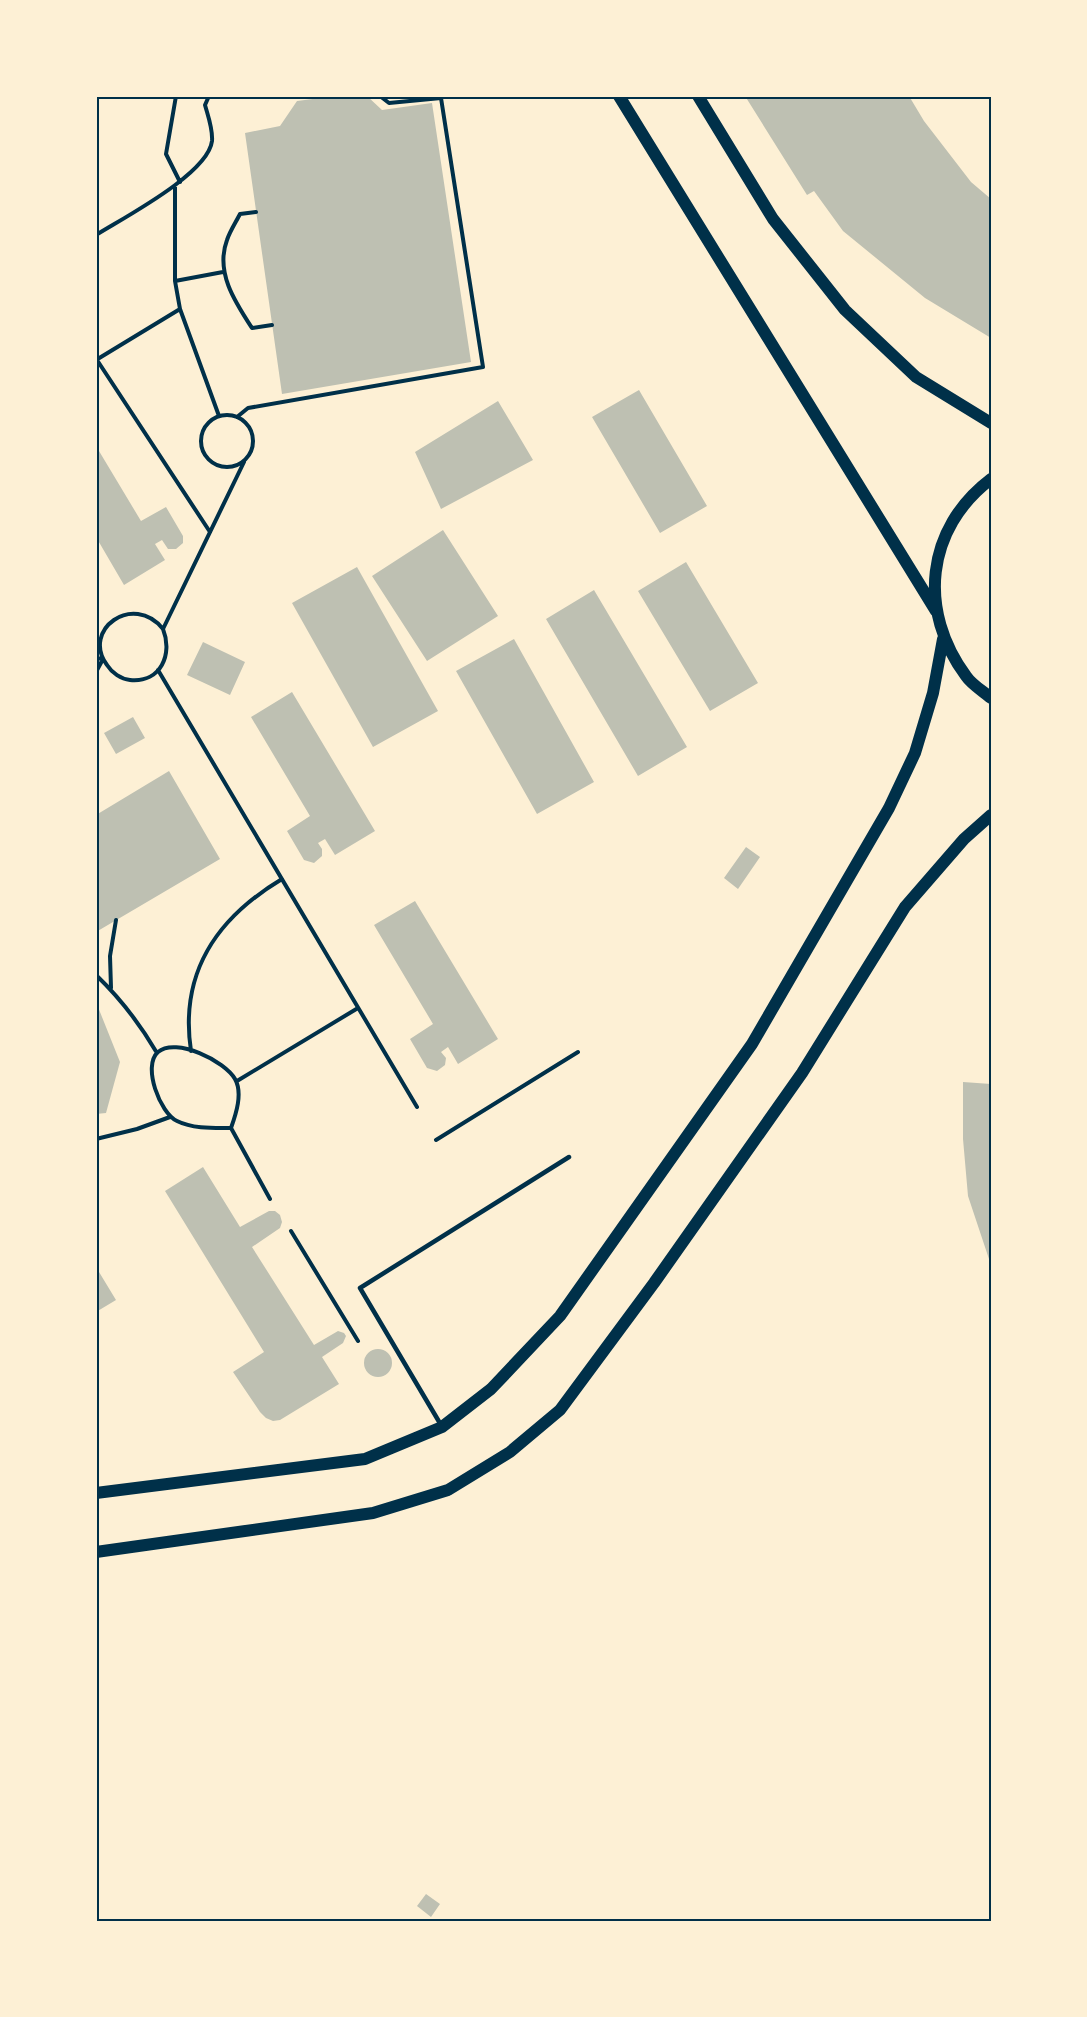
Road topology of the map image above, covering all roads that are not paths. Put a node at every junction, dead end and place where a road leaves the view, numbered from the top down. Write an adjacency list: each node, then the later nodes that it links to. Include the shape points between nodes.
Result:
1 (619, 96): 5 (main road)
2 (698, 96): 3 (main road, via 773,219 845,310 916,377)
3 (991, 423)
4 (991, 479): 5 (main road, via 973,493 948,528 935,568)
5 (936, 611): 6 (main road)
6 (943, 639): 7 (main road, via 967,678); 10 (main road, via 933,693 915,753 889,808 752,1044 560,1316 491,1389)
7 (991, 698)
8 (991, 815): 12 (main road, via 964,839 905,907 802,1073 560,1410 510,1452 448,1490 373,1513)
9 (569, 1157): 10 (lane, via 360,1288)
10 (442, 1427): 11 (main road, via 365,1459)
11 (96, 1493)
12 (96, 1552)

